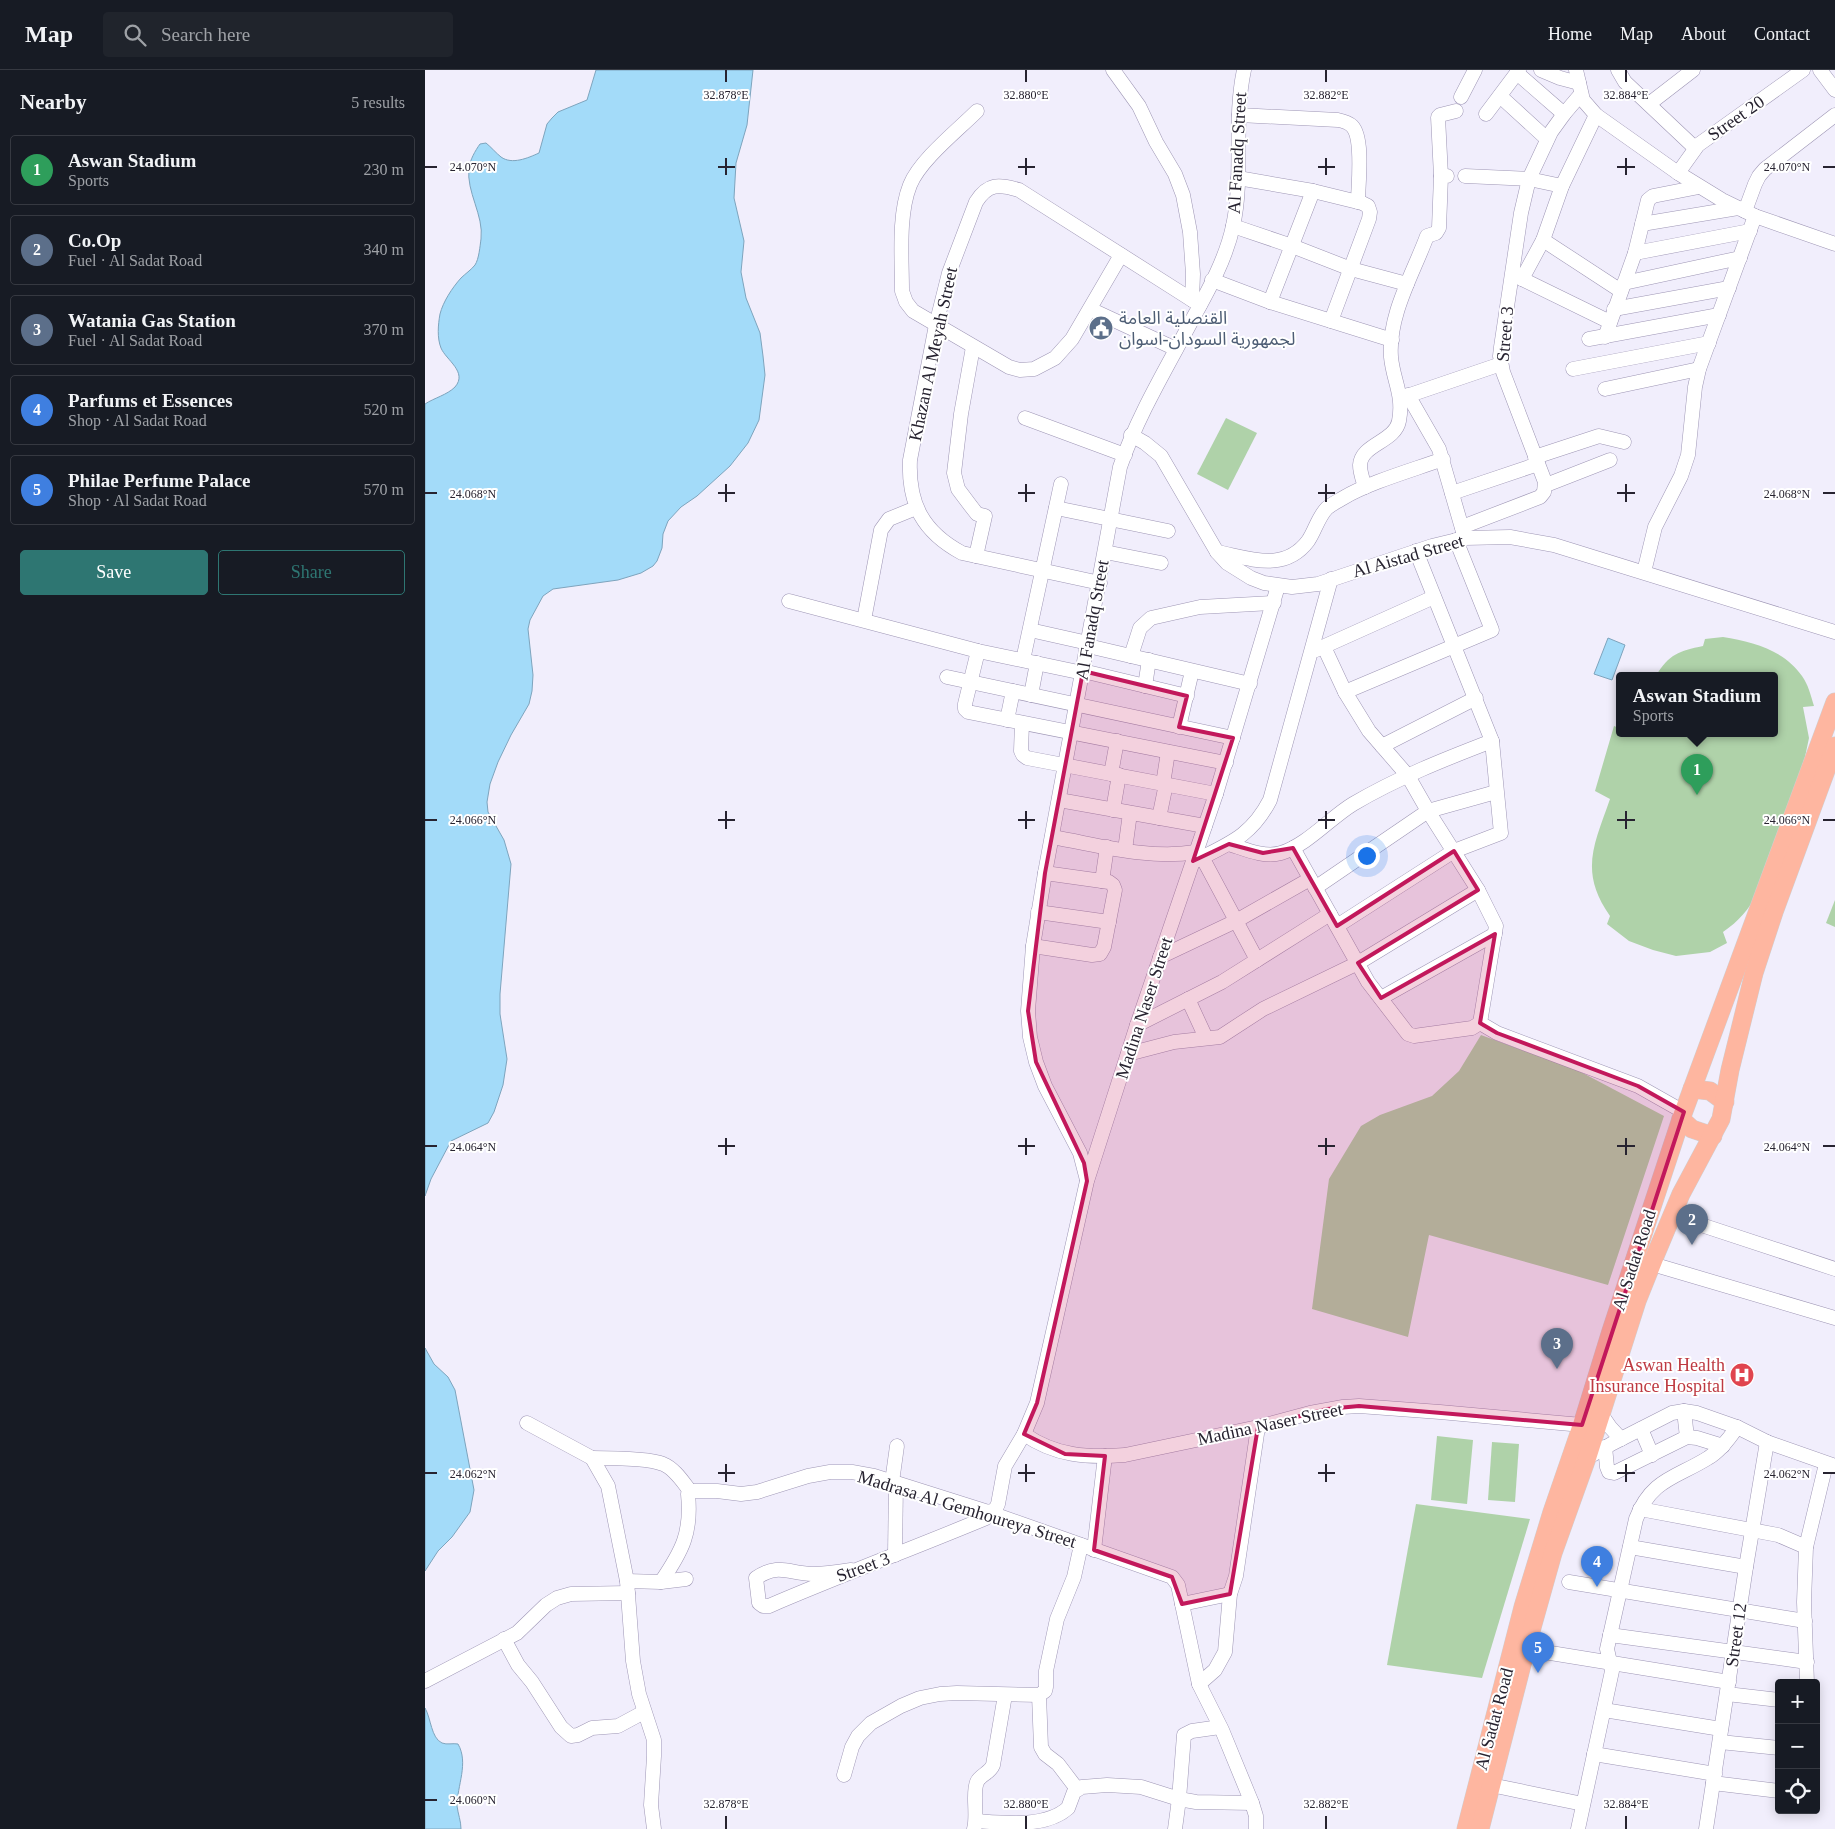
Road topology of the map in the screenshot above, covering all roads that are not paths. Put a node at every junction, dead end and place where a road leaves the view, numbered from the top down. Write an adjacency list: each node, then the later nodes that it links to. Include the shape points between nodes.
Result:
1 (1113, 70): 48 (street, via 1139,106 1183,195)
2 (1244, 70): 19 (street, Al Fanadq Street)
3 (1475, 70): 13 (street)
4 (1541, 70): 10 (street)
5 (1618, 70): 14 (street, via 1625,82)
6 (1693, 70): 14 (street)
7 (1803, 70): 23 (street, Street 20)
8 (1821, 70): 11 (street)
9 (1518, 72): 12 (street); 18 (street)
10 (1579, 83): 18 (street, Street 3); 20 (street, via 1586,104)
11 (1835, 90)
12 (1499, 96): 17 (street); 22 (street)
13 (1461, 97)
14 (1649, 104): 23 (street)
15 (977, 111): 54 (street, via 921,168 911,183 905,202 902,291 905,302 913,311)
16 (1456, 111): 45 (street, via 1438,117 1444,176 1439,228 1427,236)
17 (1486, 114)
18 (1564, 114): 22 (street, Street 3)
19 (1239, 115): 26 (street, Al Fanadq Street); 31 (street, via 1337,120 1353,127 1359,142)
20 (1596, 115): 24 (street); 28 (street)
21 (1835, 116): 32 (street, via 1765,169 1759,176)
22 (1547, 139): 27 (street, Street 3)
23 (1695, 148): 24 (street, Street 20)
24 (1678, 173): 29 (street)
25 (1465, 176): 27 (street)
26 (1238, 178): 30 (street); 34 (street, Al Fanadq Street)
27 (1529, 179): 28 (street); 43 (street, Street 3, via 1521,213)
28 (1563, 186): 36 (street)
29 (1699, 188): 32 (street); 33 (street, via 1653,196 1648,200)
30 (1313, 191): 31 (street); 38 (street)
31 (1358, 202): 42 (street, via 1368,206 1370,212)
32 (1746, 212): 33 (street); 35 (street); 37 (street)
33 (1642, 224): 39 (street)
34 (1233, 226): 38 (street); 44 (street, Al Fanadq Street)
35 (1750, 231): 39 (street); 41 (street)
36 (1543, 240): 43 (street); 46 (street)
37 (1835, 244)
38 (1292, 246): 42 (street); 49 (street)
39 (1635, 253): 46 (street)
40 (1121, 255): 48 (street, Khazan Al Meyah Street); 50 (street); 54 (street, Khazan Al Meyah Street, via 1019,190 1006,186 991,187 975,202 949,273)
41 (1740, 258): 46 (street); 47 (street)
42 (1351, 269): 45 (street); 53 (street)
43 (1517, 275): 51 (street); 61 (street, Street 3, via 1501,347)
44 (1212, 280): 48 (street, Al Fanadq Street); 49 (street)
45 (1407, 284): 57 (street)
46 (1622, 287): 51 (street)
47 (1729, 288): 51 (street); 52 (street)
48 (1196, 302): 60 (street, Al Fanadq Street)
49 (1270, 302): 53 (street)
50 (1090, 309): 59 (street, via 1072,339 1055,358 1034,369 1009,367); 60 (street)
51 (1612, 316): 55 (street)
52 (1719, 316): 55 (street); 58 (street)
53 (1331, 321): 57 (street)
54 (936, 325): 59 (street); 77 (street, Khazan Al Meyah Street, via 910,460 910,484)
55 (1605, 337): 56 (street)
56 (1589, 339)
57 (1392, 340): 65 (street, via 1391,358)
58 (1709, 343): 62 (street); 63 (street)
59 (973, 346): 85 (street, via 954,473 958,489 969,505 977,514 985,516)
60 (1176, 349): 67 (street, Al Fanadq Street)
61 (1501, 364): 65 (street); 71 (street, Street 3)
62 (1573, 369)
63 (1699, 369): 64 (street); 88 (street, via 1688,455 1657,522)
64 (1605, 389)
65 (1404, 396): 70 (street, via 1430,432); 75 (street, via 1395,430 1362,458 1360,464)
66 (1025, 418): 69 (street)
67 (1131, 435): 69 (street, Al Fanadq Street); 84 (street, Al Aistad Street, via 1161,456)
68 (1624, 442): 71 (street, via 1599,436)
69 (1125, 455): 79 (street, Al Fanadq Street)
70 (1443, 459): 75 (street); 76 (street)
71 (1537, 460): 74 (street, Street 3); 76 (street)
72 (1610, 460): 74 (street)
73 (1061, 484): 78 (street)
74 (1545, 485): 81 (street, via 1540,498)
75 (1365, 488): 84 (street, via 1327,509 1307,541 1283,560 1270,562)
76 (1452, 492): 81 (street)
77 (917, 508): 85 (street, Khazan Al Meyah Street, via 935,535 963,553); 95 (street, via 889,518 881,530)
78 (1056, 508): 79 (street); 87 (street)
79 (1110, 520): 80 (street); 83 (street, Al Fanadq Street)
80 (1168, 531)
81 (1461, 535): 82 (street, Al Aistad Street); 88 (street, Al Aistad Street, via 1532,540); 99 (street, via 1492,630)
82 (1415, 551): 89 (street, Al Aistad Street); 92 (street)
83 (1105, 552): 86 (street); 90 (street, Al Fanadq Street)
84 (1217, 552): 91 (street, Al Aistad Street, via 1245,575)
85 (976, 556): 87 (street, Khazan Al Meyah Street)
86 (1161, 563)
87 (1042, 570): 90 (street, Khazan Al Meyah Street); 96 (street)
88 (1644, 572): 97 (street, Al Aistad Street)
89 (1331, 579): 91 (street, Al Aistad Street, via 1305,586); 102 (street)
90 (1100, 582): 98 (street, Al Fanadq Street)
91 (1278, 586): 94 (street, Madina Naser Street)
92 (1434, 597): 99 (street); 100 (street)
93 (789, 601): 95 (street)
94 (1273, 603): 103 (street, via 1201,607 1151,618 1141,628); 110 (street, Madina Naser Street)
95 (864, 620): 101 (street)
96 (1030, 630): 98 (street); 105 (street)
97 (1835, 632)
98 (1088, 645): 103 (street); 107 (street, Al Fanadq Street)
99 (1454, 645): 113 (street); 116 (street)
100 (1324, 647): 102 (street); 113 (street)
101 (978, 651): 105 (street); 109 (street)
102 (1311, 652): 143 (street, via 1270,800 1254,826)
103 (1131, 656): 104 (street)
104 (1149, 660): 106 (street); 111 (street)
105 (1030, 662): 107 (street); 114 (street)
106 (1192, 671): 110 (street); 115 (street)
107 (1083, 672): 111 (street); 118 (street, Al Fanadq Street)
108 (947, 677): 109 (street)
109 (970, 682): 112 (street); 119 (street, via 966,710)
110 (1250, 684): 123 (street, Madina Naser Street)
111 (1145, 686): 115 (street)
112 (1013, 691): 114 (street); 119 (street)
113 (1345, 692): 126 (street)
114 (1031, 695): 118 (street)
115 (1187, 696): 121 (street)
116 (1476, 698): 124 (street); 126 (street)
117 (1835, 702): 169 (main road, Al Sadat Road)
118 (1077, 704): 121 (street); 122 (street, Al Fanadq Street)
119 (1007, 720): 120 (street)
120 (1022, 723): 122 (street); 130 (street, via 1021,751 1024,757)
121 (1179, 727): 123 (street)
122 (1071, 732): 125 (street); 130 (street, Al Fanadq Street)
123 (1233, 738): 129 (street, Madina Naser Street)
124 (1492, 741): 132 (street); 134 (street)
125 (1117, 742): 128 (street); 131 (street)
126 (1382, 746): 132 (street)
127 (1835, 746): 170 (main road, Al Sadat Road, via 1760,952)
128 (1168, 752): 129 (street); 133 (street)
129 (1226, 763): 135 (street, Madina Naser Street)
130 (1065, 765): 131 (street); 136 (street, Al Fanadq Street)
131 (1115, 774): 133 (street); 137 (street)
132 (1408, 776): 138 (street); 145 (street, via 1353,804)
133 (1164, 784): 135 (street); 140 (street)
134 (1496, 792): 138 (street); 147 (street, via 1501,833)
135 (1216, 794): 141 (street, Madina Naser Street)
136 (1059, 800): 137 (street); 142 (street, Al Fanadq Street)
137 (1113, 810): 139 (street)
138 (1428, 811): 147 (street); 151 (street)
139 (1130, 813): 140 (street); 146 (street)
140 (1159, 818): 141 (street)
141 (1205, 826): 148 (street, Madina Naser Street)
142 (1052, 838): 144 (street); 149 (street, Al Fanadq Street)
143 (1229, 844): 145 (street, via 1263,854 1279,854); 148 (street)
144 (1107, 847): 146 (street); 150 (street)
145 (1293, 848): 151 (street)
146 (1125, 850): 148 (street)
147 (1454, 851): 152 (street); 157 (street)
148 (1197, 857): 155 (street); 160 (street, Madina Naser Street)
149 (1045, 873): 150 (street); 153 (street, Al Fanadq Street)
150 (1102, 881): 156 (street, via 1111,883 1115,888)
151 (1312, 883): 154 (street); 155 (street)
152 (1478, 890): 158 (street, via 1496,926); 162 (street)
153 (1038, 912): 156 (street); 159 (street, Al Fanadq Street)
154 (1330, 914): 157 (street); 161 (street)
155 (1236, 921): 160 (street); 161 (street)
156 (1109, 922): 159 (street, via 1104,947 1096,955)
157 (1337, 926): 162 (street)
158 (1495, 934): 163 (street); 165 (street)
159 (1033, 946): 177 (street, Al Fanadq Street, via 1028,1011 1032,1045 1045,1086 1080,1153)
160 (1161, 957): 166 (street, Madina Naser Street)
161 (1257, 960): 164 (street)
162 (1358, 963): 163 (street); 167 (street, via 1263,1009 1220,1037)
163 (1381, 998): 165 (street, via 1408,1034 1415,1036 1472,1028)
164 (1188, 999): 166 (street); 167 (street)
165 (1481, 1022): 173 (street, via 1497,1033 1638,1086)
166 (1137, 1026): 168 (street, Madina Naser Street)
167 (1206, 1038): 168 (street, via 1174,1042)
168 (1128, 1054): 177 (street, Madina Naser Street)
169 (1704, 1059): 170 (main road, via 1711,1070 1721,1073); 171 (main road, Al Sadat Road)
170 (1729, 1070): 172 (main road, Al Sadat Road)
171 (1692, 1089): 172 (main road, via 1710,1091); 173 (main road, Al Sadat Road)
172 (1725, 1102): 174 (main road, Al Sadat Road)
173 (1682, 1116): 174 (main road, via 1699,1132); 175 (main road, Al Sadat Road)
174 (1713, 1136): 176 (main road, Al Sadat Road)
175 (1670, 1150): 176 (main road, via 1684,1150); 185 (main road, Al Sadat Road)
176 (1697, 1162): 178 (main road, Al Sadat Road)
177 (1087, 1181): 189 (street, Madina Naser Street, via 1037,1403)
178 (1671, 1215): 179 (main road, Al Sadat Road); 180 (street)
179 (1652, 1264): 181 (street); 183 (main road, Al Sadat Road)
180 (1835, 1269)
181 (1835, 1318)
182 (1684, 1411): 187 (street); 188 (street, via 1672,1413); 190 (street)
183 (1601, 1414): 191 (street); 199 (main road, Al Sadat Road)
184 (527, 1424): 198 (street)
185 (1583, 1425): 186 (street, Madina Naser Street, via 1359,1406 1327,1409); 253 (main road, Al Sadat Road, via 1523,1607)
186 (1258, 1427): 197 (street, Madina Naser Street); 218 (street, via 1236,1576)
187 (1737, 1427): 192 (street); 194 (street)
188 (1641, 1429): 191 (street); 196 (street)
189 (1024, 1434): 197 (street, Madina Naser Street, via 1065,1454); 204 (street, Madina Naser Street, via 1005,1466 998,1504 995,1510)
190 (1687, 1437): 194 (street); 196 (street)
191 (1621, 1439): 195 (street)
192 (1767, 1442): 200 (street); 205 (street, Street 12)
193 (897, 1446): 201 (street)
194 (1723, 1446): 203 (street, via 1709,1458 1665,1481 1651,1492)
195 (1605, 1447): 196 (street, via 1607,1467 1614,1474); 199 (street)
196 (1652, 1455)
197 (1105, 1456): 209 (street)
198 (592, 1458): 202 (street, via 665,1464); 216 (street, via 608,1486)
199 (1587, 1458): 224 (main road, Al Sadat Road, via 1553,1554)
200 (1831, 1465): 208 (street)
201 (894, 1483): 202 (street, Madrasa Al Gemhoureya Street, via 852,1472 830,1472 757,1492); 204 (street, Madrasa Al Gemhoureya Street); 210 (street)
202 (690, 1491): 214 (street, via 686,1538 679,1556)
203 (1640, 1509): 205 (street); 207 (street)
204 (988, 1512): 206 (street, Madrasa Al Gemhoureya Street); 210 (street, Street 3, via 986,1518)
205 (1752, 1529): 208 (street, via 1778,1535); 211 (street, Street 12)
206 (1081, 1545): 209 (street, Madrasa Al Gemhoureya Street); 233 (street, via 1074,1577 1057,1619 1045,1691)
207 (1630, 1547): 211 (street); 217 (street)
208 (1806, 1547): 221 (street)
209 (1095, 1550): 219 (street, Madrasa Al Gemhoureya Street, via 1170,1576 1175,1580)
210 (895, 1555): 212 (street, Street 3)
211 (1746, 1567): 220 (street, Street 12)
212 (851, 1570): 212 (street, Street 3, via 809,1574 772,1570 755,1578 759,1603 765,1606)
213 (686, 1579): 214 (street)
214 (661, 1582): 216 (street)
215 (1569, 1582): 217 (street)
216 (627, 1587): 223 (street, via 563,1595 552,1600); 236 (street, via 633,1661)
217 (1620, 1590): 220 (street); 222 (street)
218 (1230, 1594): 219 (street); 230 (street, via 1225,1652 1215,1670)
219 (1182, 1604): 230 (street)
220 (1739, 1611): 221 (street); 225 (street, Street 12)
221 (1805, 1621): 226 (street)
222 (1610, 1636): 225 (street); 227 (street, via 1607,1648)
223 (505, 1639): 229 (street); 236 (street, via 518,1664 561,1727 571,1736 592,1728 618,1726)
224 (1526, 1649): 227 (street); 243 (main road, Al Sadat Road)
225 (1733, 1653): 226 (street); 231 (street, Street 12)
226 (1807, 1662): 228 (street)
227 (1611, 1663): 231 (street); 235 (street)
228 (1807, 1679)
229 (425, 1681)
230 (1199, 1684): 237 (street)
231 (1728, 1688): 234 (street); 238 (street, Street 12)
232 (1005, 1695): 233 (street); 241 (street, via 940,1694 901,1706 871,1723 858,1736); 249 (street, via 993,1765 976,1785)
233 (1039, 1695): 244 (street, via 1041,1747)
234 (1775, 1699)
235 (1604, 1710): 238 (street); 240 (street)
236 (644, 1712): 250 (street, via 653,1740 651,1806)
237 (1220, 1727): 246 (street, via 1184,1735); 247 (street)
238 (1721, 1736): 239 (street); 242 (street, Street 12)
239 (1775, 1747)
240 (1594, 1754): 242 (street); 248 (street)
241 (844, 1775)
242 (1714, 1778): 245 (street); 256 (street, Street 12)
243 (1491, 1785): 248 (street); 254 (main road, Al Sadat Road)
244 (1077, 1789): 246 (street, via 1107,1785 1141,1787); 249 (street, via 1068,1808 1046,1820)
245 (1775, 1790)
246 (1179, 1799): 247 (street); 251 (street)
247 (1252, 1803): 252 (street)
248 (1583, 1804): 255 (street)
249 (975, 1825)
250 (654, 1829)
251 (1175, 1829)
252 (1255, 1829)
253 (1466, 1829)
254 (1480, 1829)
255 (1578, 1829)
256 (1706, 1829)

